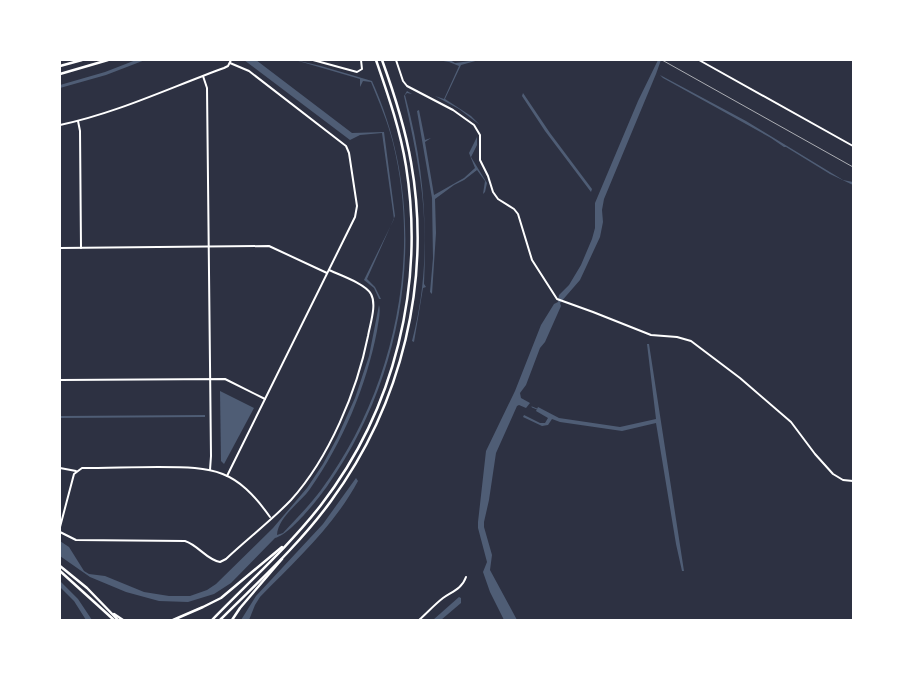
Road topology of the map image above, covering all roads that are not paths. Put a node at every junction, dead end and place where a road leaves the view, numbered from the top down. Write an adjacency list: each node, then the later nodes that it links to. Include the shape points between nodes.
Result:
1 (82, 60): 10 (main road)
2 (108, 60): 11 (main road)
3 (313, 60): 4 (street, via 357,72 362,69)
4 (361, 60)
5 (376, 60): 32 (main road, via 398,128 411,210 411,262 402,330 390,375 362,440 322,504)
6 (382, 60): 33 (main road, via 403,126 414,182 417,254 412,311 388,396 366,444 330,502)
7 (396, 60): 28 (street, via 407,86 460,114 476,127 480,137 480,160 493,192 518,214 532,260 554,296 651,335 691,341 791,422 833,474 842,480)
8 (699, 60): 15 (street)
9 (231, 62): 12 (street); 19 (street, via 249,71 348,149 356,212)
10 (60, 66)
11 (60, 74)
12 (204, 76): 13 (street, via 120,109); 16 (street, via 208,88)
13 (78, 121): 14 (street); 18 (street)
14 (60, 125)
15 (853, 146)
16 (209, 247): 18 (street); 20 (street, via 273,247); 21 (street)
17 (60, 248): 18 (street)
18 (82, 248)
19 (329, 270): 20 (street); 29 (street, via 371,293 374,302 366,345 351,393 330,441 299,490)
20 (327, 273): 23 (street)
21 (210, 379): 22 (street); 23 (street, via 225,378); 25 (street)
22 (60, 380)
23 (265, 399): 27 (street)
24 (60, 468): 26 (street)
25 (210, 470): 26 (street, via 186,467 82,468); 27 (street)
26 (76, 471): 30 (street)
27 (227, 476): 29 (street, via 250,492)
28 (853, 481)
29 (271, 518): 31 (street, via 220,562 195,545 180,540 76,540)
30 (60, 527)
31 (60, 532)
32 (287, 544): 41 (main road, via 221,598); 42 (main road)
33 (286, 553): 43 (main road); 44 (main road)
34 (60, 566): 37 (main road)
35 (60, 571): 38 (main road)
36 (466, 578): 45 (street, via 462,585)
37 (114, 614): 39 (main road); 40 (main road)
38 (114, 620)
39 (118, 620)
40 (123, 620)
41 (173, 620)
42 (212, 620)
43 (220, 620)
44 (232, 620)
45 (419, 620)

